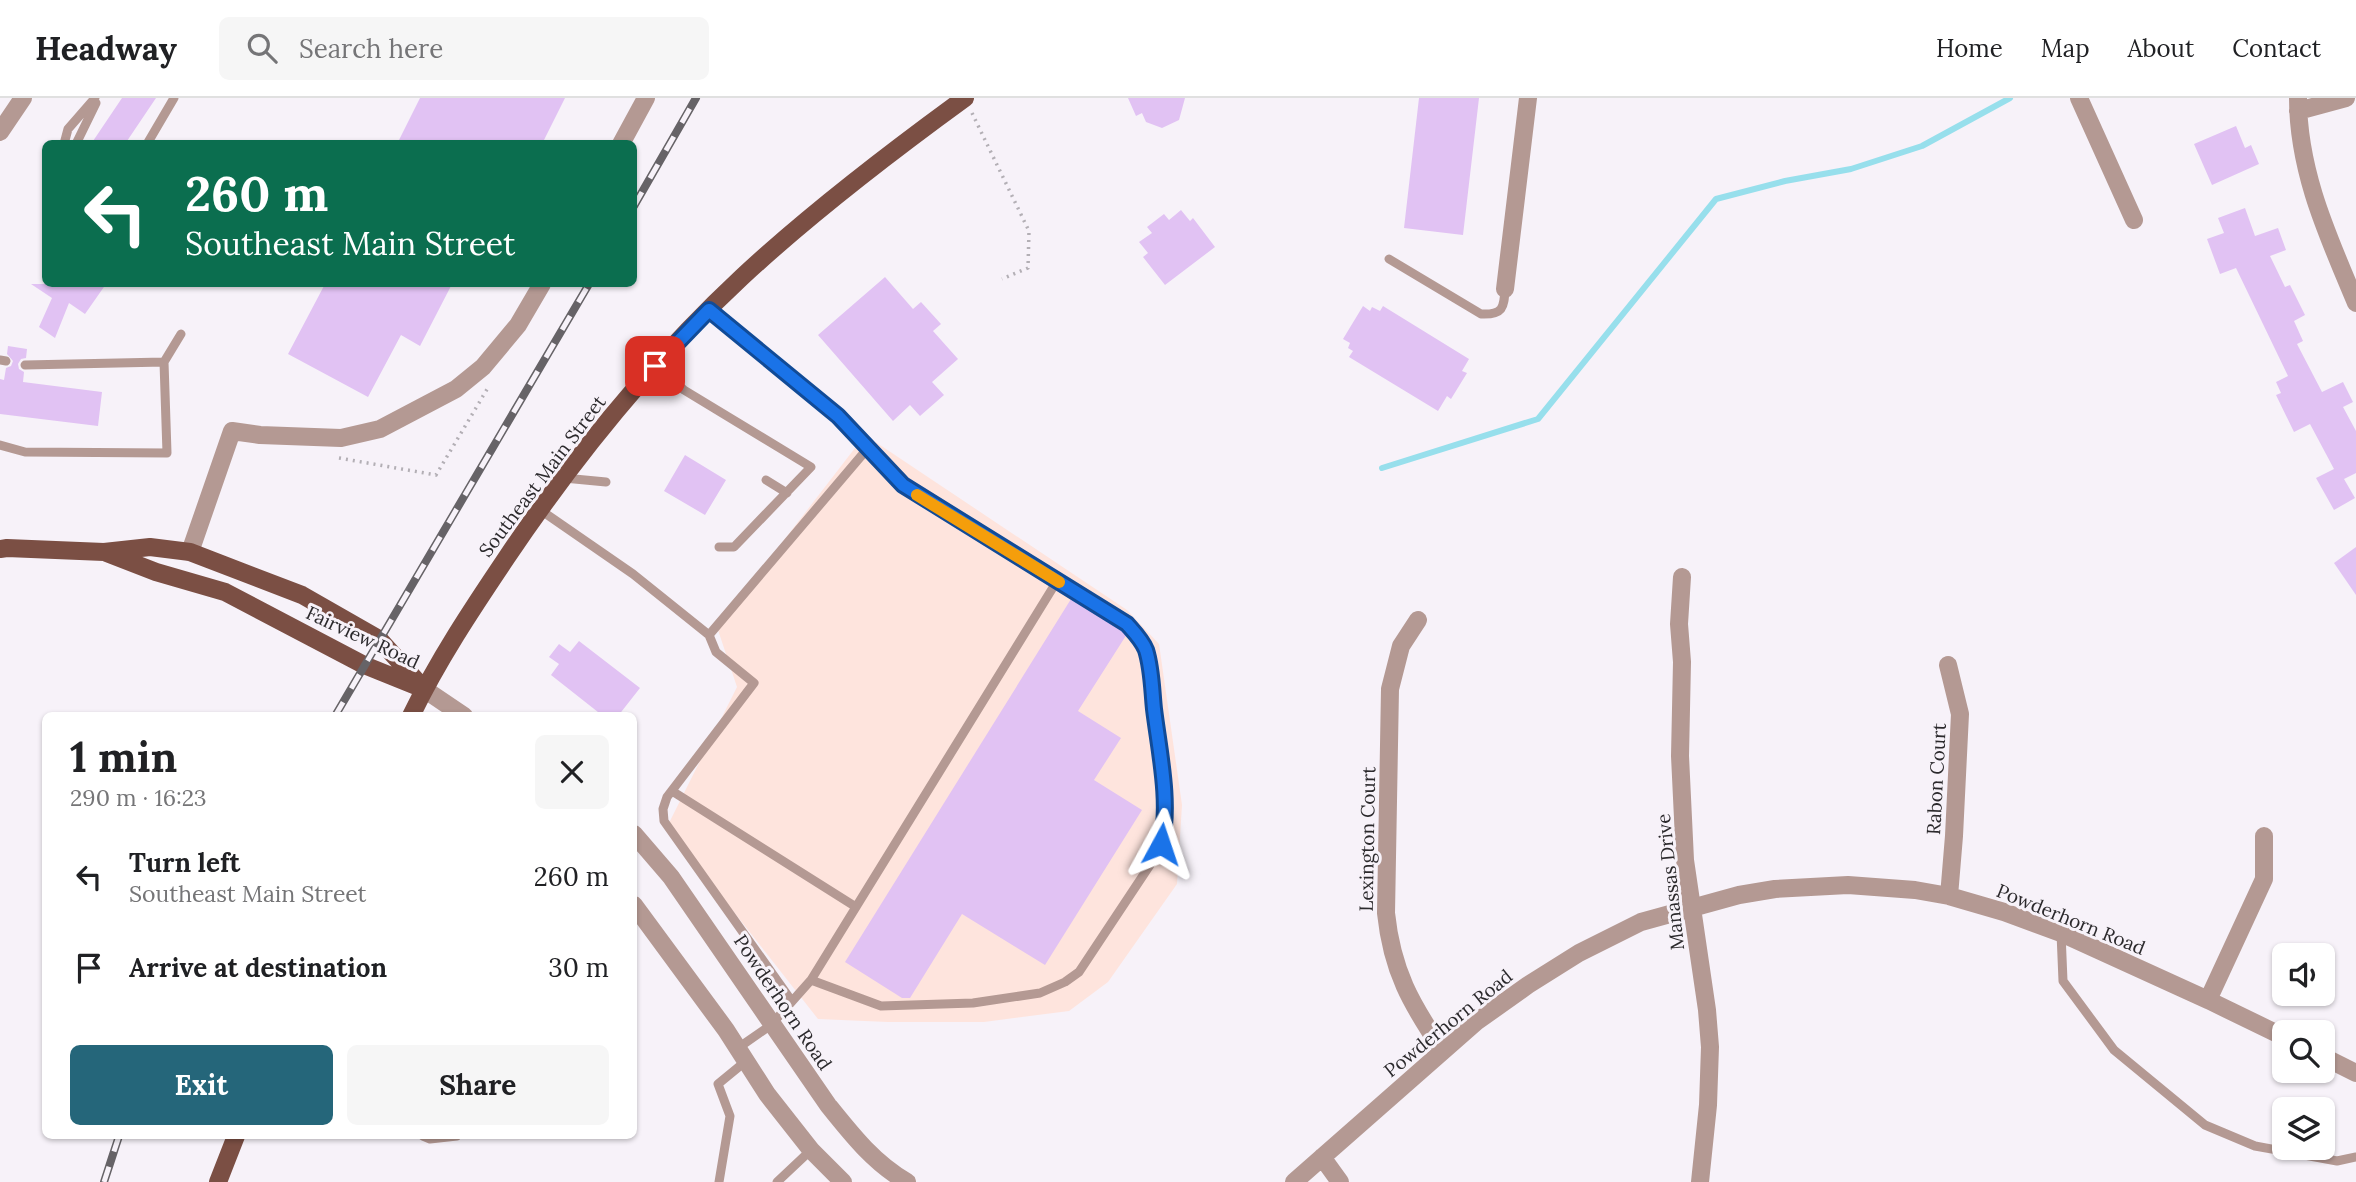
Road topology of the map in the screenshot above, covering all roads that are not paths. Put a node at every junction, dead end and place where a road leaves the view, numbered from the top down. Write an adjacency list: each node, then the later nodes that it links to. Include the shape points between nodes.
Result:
1 (23, 98): 10 (street)
2 (96, 98): 11 (lane, via 68,129); 12 (lane)
3 (174, 98): 13 (lane)
4 (646, 98): 14 (street)
5 (965, 98): 20 (main road, Southeast Main Street, via 810,216)
6 (1528, 98): 18 (street)
7 (2079, 98): 15 (street)
8 (2346, 98): 9 (street)
9 (2298, 105): 19 (street, via 2309,184)
10 (0, 132)
11 (65, 140)
12 (77, 140)
13 (149, 140)
14 (623, 140)
15 (2134, 219)
16 (1389, 259): 18 (lane, via 1481,314 1500,311)
17 (540, 287): 35 (street, via 518,325 483,367 456,389 380,429 341,438 232,431)
18 (1505, 289)
19 (2356, 303)
20 (709, 310): 24 (main road, Southeast Main Street); 26 (lane, via 838,416)
21 (181, 334): 22 (lane)
22 (164, 362): 23 (lane); 25 (lane, via 167,453 25,452)
23 (25, 365)
24 (655, 366): 27 (main road, Southeast Main Street); 30 (lane, via 684,390 811,467)
25 (0, 445)
26 (868, 448): 37 (lane, via 903,485); 39 (lane)
27 (562, 478): 29 (lane); 31 (main road, Southeast Main Street)
28 (766, 480): 30 (lane)
29 (606, 482)
30 (787, 493): 32 (lane, via 734,547)
31 (539, 509): 39 (lane, via 633,574); 41 (main road, Southeast Main Street)
32 (719, 547)
33 (0, 550): 34 (main road, Fairview Road)
34 (104, 552): 35 (main road, Fairview Road, via 150,547); 41 (main road, Fairview Road, via 225,592 364,665)
35 (190, 552): 41 (main road, Fairview Road, via 302,595 379,639)
36 (1682, 577): 49 (street, Manassas Drive, via 1680,756)
37 (1058, 581): 48 (lane); 52 (lane, via 1127,624 1145,649 1165,829 1150,865 1079,972 1040,993 972,1003 881,1006)
38 (1418, 620): 57 (street, Lexington Court, via 1401,646 1390,689 1386,913 1398,973)
39 (709, 635): 44 (lane, via 716,652 754,683)
40 (1948, 665): 47 (street, Rabon Court, via 1960,714)
41 (424, 689): 42 (main road, Southeast Main Street); 43 (street)
42 (413, 712)
43 (458, 712)
44 (672, 791): 48 (lane); 53 (lane, via 663,809 664,821)
45 (2264, 836): 54 (street, via 2264,879)
46 (637, 841): 55 (street, Powderhorn Road, via 686,899)
47 (1949, 896): 49 (street, Powderhorn Road, via 1848,885 1809,886 1739,895); 51 (street, Powderhorn Road)
48 (856, 907): 52 (lane)
49 (1692, 908): 57 (street, Powderhorn Road, via 1641,922 1579,953 1528,985); 72 (street, Manassas Drive, via 1710,1047)
50 (637, 909): 58 (street)
51 (2061, 933): 54 (street, Powderhorn Road); 64 (lane, via 2063,981 2114,1050 2205,1125 2255,1146 2337,1161)
52 (811, 980): 53 (lane)
53 (791, 1000): 55 (lane)
54 (2208, 1000): 56 (street, Powderhorn Road)
55 (771, 1025): 58 (lane); 69 (street, Powderhorn Road, via 856,1140 887,1170)
56 (2272, 1031)
57 (1443, 1051): 63 (street, Powderhorn Road)
58 (742, 1054): 62 (street); 66 (lane, via 718,1084 730,1116)
59 (2335, 1062): 60 (street)
60 (2356, 1073)
61 (235, 1139): 65 (main road)
62 (811, 1150): 67 (lane); 68 (street)
63 (1322, 1157): 70 (street, Powderhorn Road); 71 (street)
64 (2356, 1157)
65 (218, 1182)
66 (719, 1182)
67 (777, 1182)
68 (843, 1182)
69 (908, 1182)
70 (1294, 1182)
71 (1340, 1182)
72 (1700, 1182)

